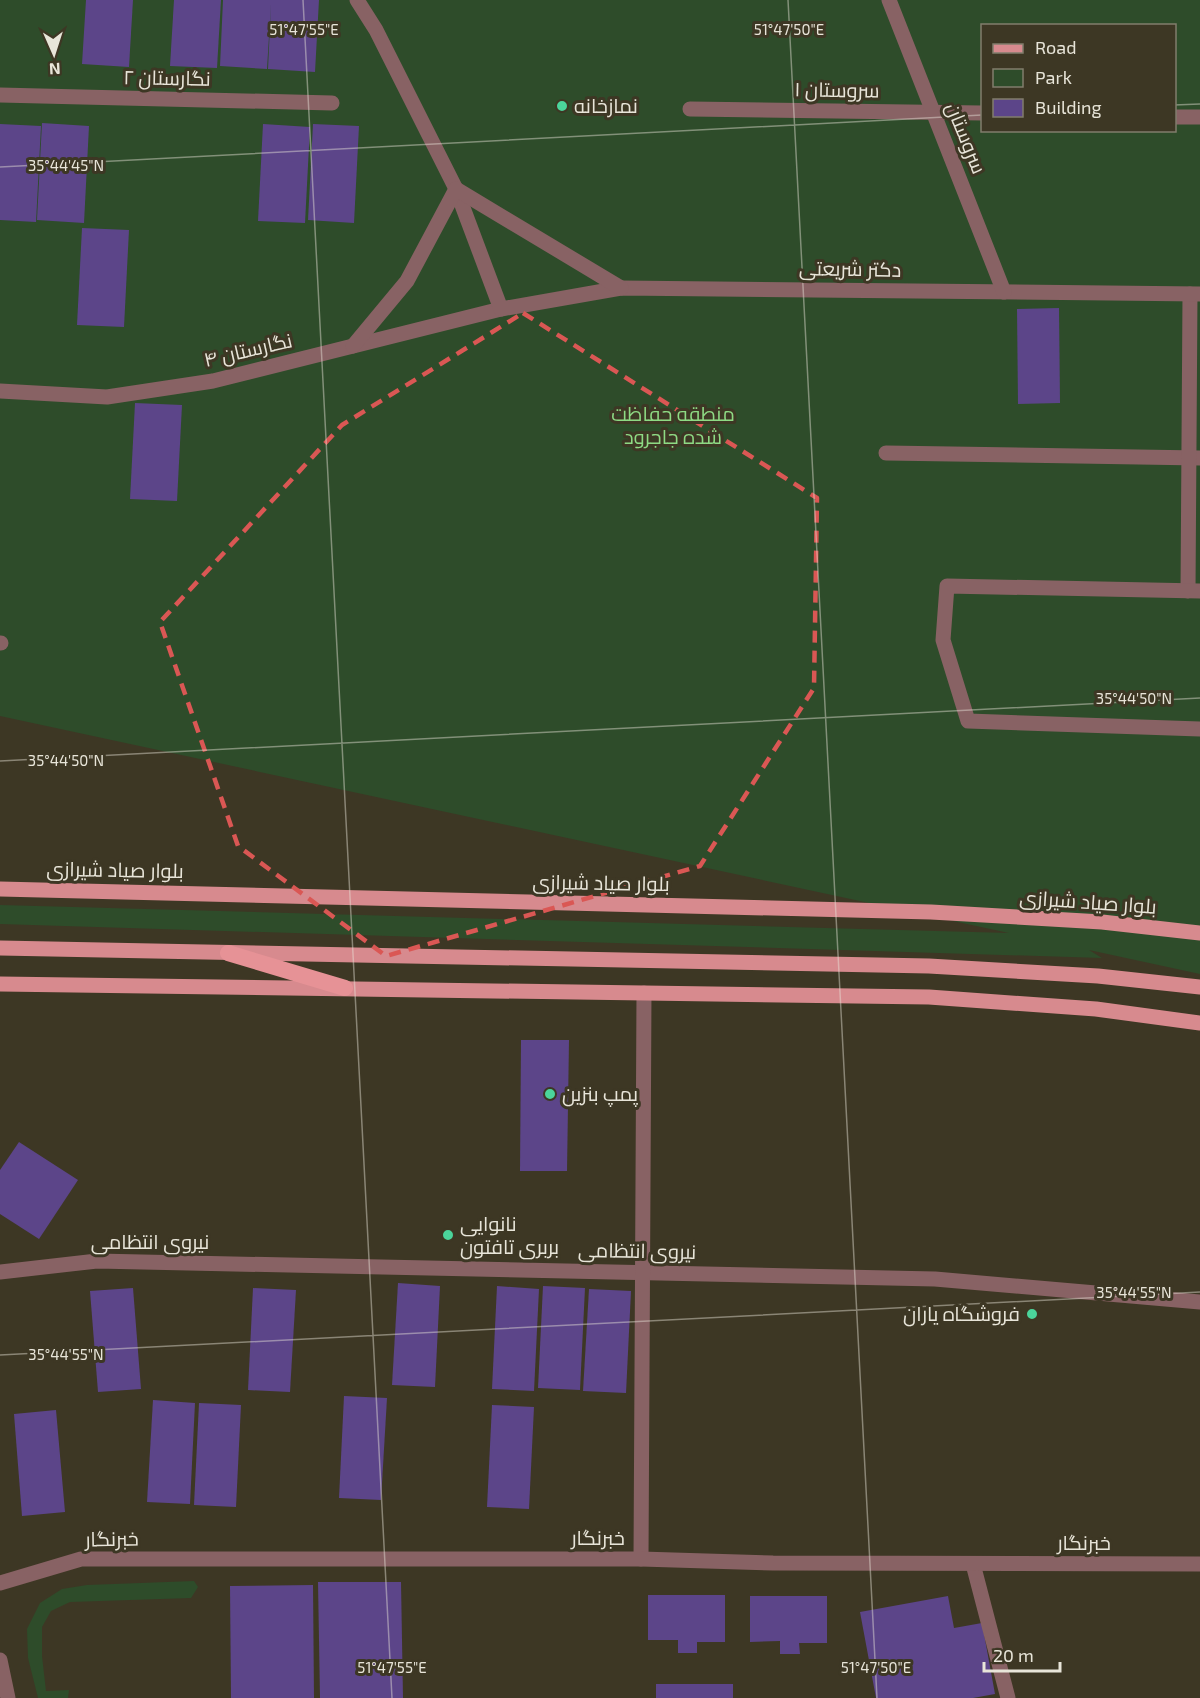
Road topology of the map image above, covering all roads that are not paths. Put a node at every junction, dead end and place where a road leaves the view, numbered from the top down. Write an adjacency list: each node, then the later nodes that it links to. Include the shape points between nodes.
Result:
1 (357, 0): 10 (street)
2 (889, 0): 6 (street, سروستان)
3 (0, 95): 4 (street, نگارستان ۲)
4 (333, 104)
5 (690, 109): 6 (street, سروستان ۱)
6 (933, 113): 7 (street, سروستان ۱); 12 (street, سروستان)
7 (981, 113)
8 (1176, 117): 9 (street)
9 (1200, 117)
10 (456, 189): 11 (street); 14 (street); 15 (street, via 407,280)
11 (621, 288): 12 (street, دکتر شریعتی); 14 (street, دکتر شریعتی)
12 (1004, 292): 13 (street, دکتر شریعتی)
13 (1195, 294): 18 (street)
14 (501, 309): 15 (street, نگارستان ۴)
15 (353, 346): 16 (street, نگارستان ۴, via 213,381 106,397)
16 (0, 391)
17 (886, 453): 18 (street)
18 (1194, 458): 19 (street)
19 (1194, 591): 20 (street, via 947,586 943,640 968,721)
20 (1200, 729)
21 (0, 889): 22 (main road, بلوار صیاد شیرازی, via 931,912 1102,922)
22 (1200, 933)
23 (0, 948): 24 (main road)
24 (228, 953): 26 (main road, via 929,966 1098,976); 27 (highway)
25 (0, 984): 27 (main road)
26 (1200, 987)
27 (345, 988): 28 (main road)
28 (644, 993): 29 (main road, via 929,997 1096,1010); 31 (street)
29 (1200, 1023)
30 (0, 1272): 31 (street, نیروی انتظامی, via 97,1261)
31 (643, 1272): 32 (street, نیروی انتظامی, via 935,1279); 33 (street)
32 (1200, 1302)
33 (641, 1559): 34 (street, خبرنگار); 36 (street, خبرنگار, via 81,1559)
34 (973, 1564): 35 (street, خبرنگار); 39 (street)
35 (1200, 1564)
36 (0, 1582)
37 (0, 1660): 38 (street)
38 (8, 1698)
39 (1008, 1698)

